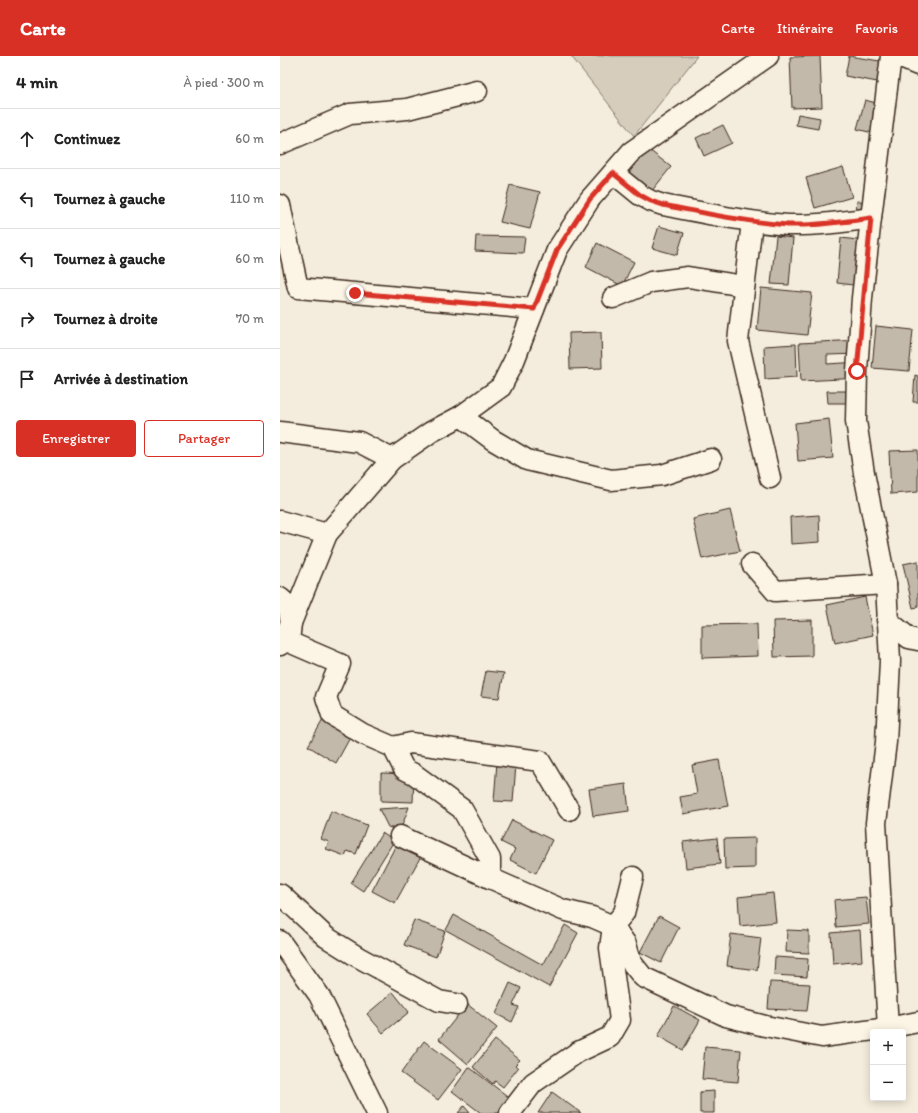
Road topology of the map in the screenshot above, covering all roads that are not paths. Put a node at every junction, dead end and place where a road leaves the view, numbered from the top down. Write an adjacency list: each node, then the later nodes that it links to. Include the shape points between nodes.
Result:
1 (768, 56): 7 (street, via 631,152)
2 (891, 56): 9 (street)
3 (896, 56): 4 (street)
4 (918, 65)
5 (477, 91): 6 (street, via 407,109 350,114)
6 (280, 144)
7 (613, 173): 10 (street, via 651,201); 14 (street, via 590,199 557,250)
8 (280, 205): 12 (street)
9 (871, 218): 10 (street, via 789,225); 23 (street, via 857,371 856,421)
10 (752, 222): 11 (street)
11 (744, 286): 13 (street, via 688,277 651,282); 19 (street, via 738,341)
12 (289, 288): 14 (street)
13 (612, 298)
14 (534, 309): 15 (street, via 501,387)
15 (461, 416): 17 (street, via 431,432); 18 (street, via 493,440 527,460 610,480 662,476)
16 (280, 432): 17 (street, via 359,442)
17 (392, 459): 21 (street)
18 (710, 459)
19 (770, 478)
20 (280, 521): 21 (street)
21 (327, 534): 26 (street)
22 (752, 564): 23 (street, via 776,592)
23 (886, 584): 25 (street)
24 (280, 598): 26 (street, via 288,605)
25 (888, 620): 27 (street, via 909,638); 39 (street, via 890,661 886,742 876,823)
26 (291, 623): 28 (street); 29 (street, via 289,642 340,664 326,697 332,715)
27 (918, 640)
28 (280, 645)
29 (393, 747): 30 (street, via 411,743 540,761); 33 (street, via 404,769 462,809 490,859)
30 (570, 810)
31 (400, 836): 33 (street)
32 (633, 877): 35 (street, via 624,913)
33 (490, 878): 35 (street, via 563,910 592,917)
34 (280, 894): 37 (street, via 326,937 358,957 439,1001)
35 (613, 926): 39 (street, via 626,944 631,962 643,977 726,1016 822,1037); 41 (street, via 610,948 620,1020 610,1037 578,1052 532,1083)
36 (280, 941): 40 (street, via 319,995)
37 (457, 1004)
38 (918, 1022): 39 (street)
39 (888, 1028)
40 (377, 1113)
41 (510, 1113)

